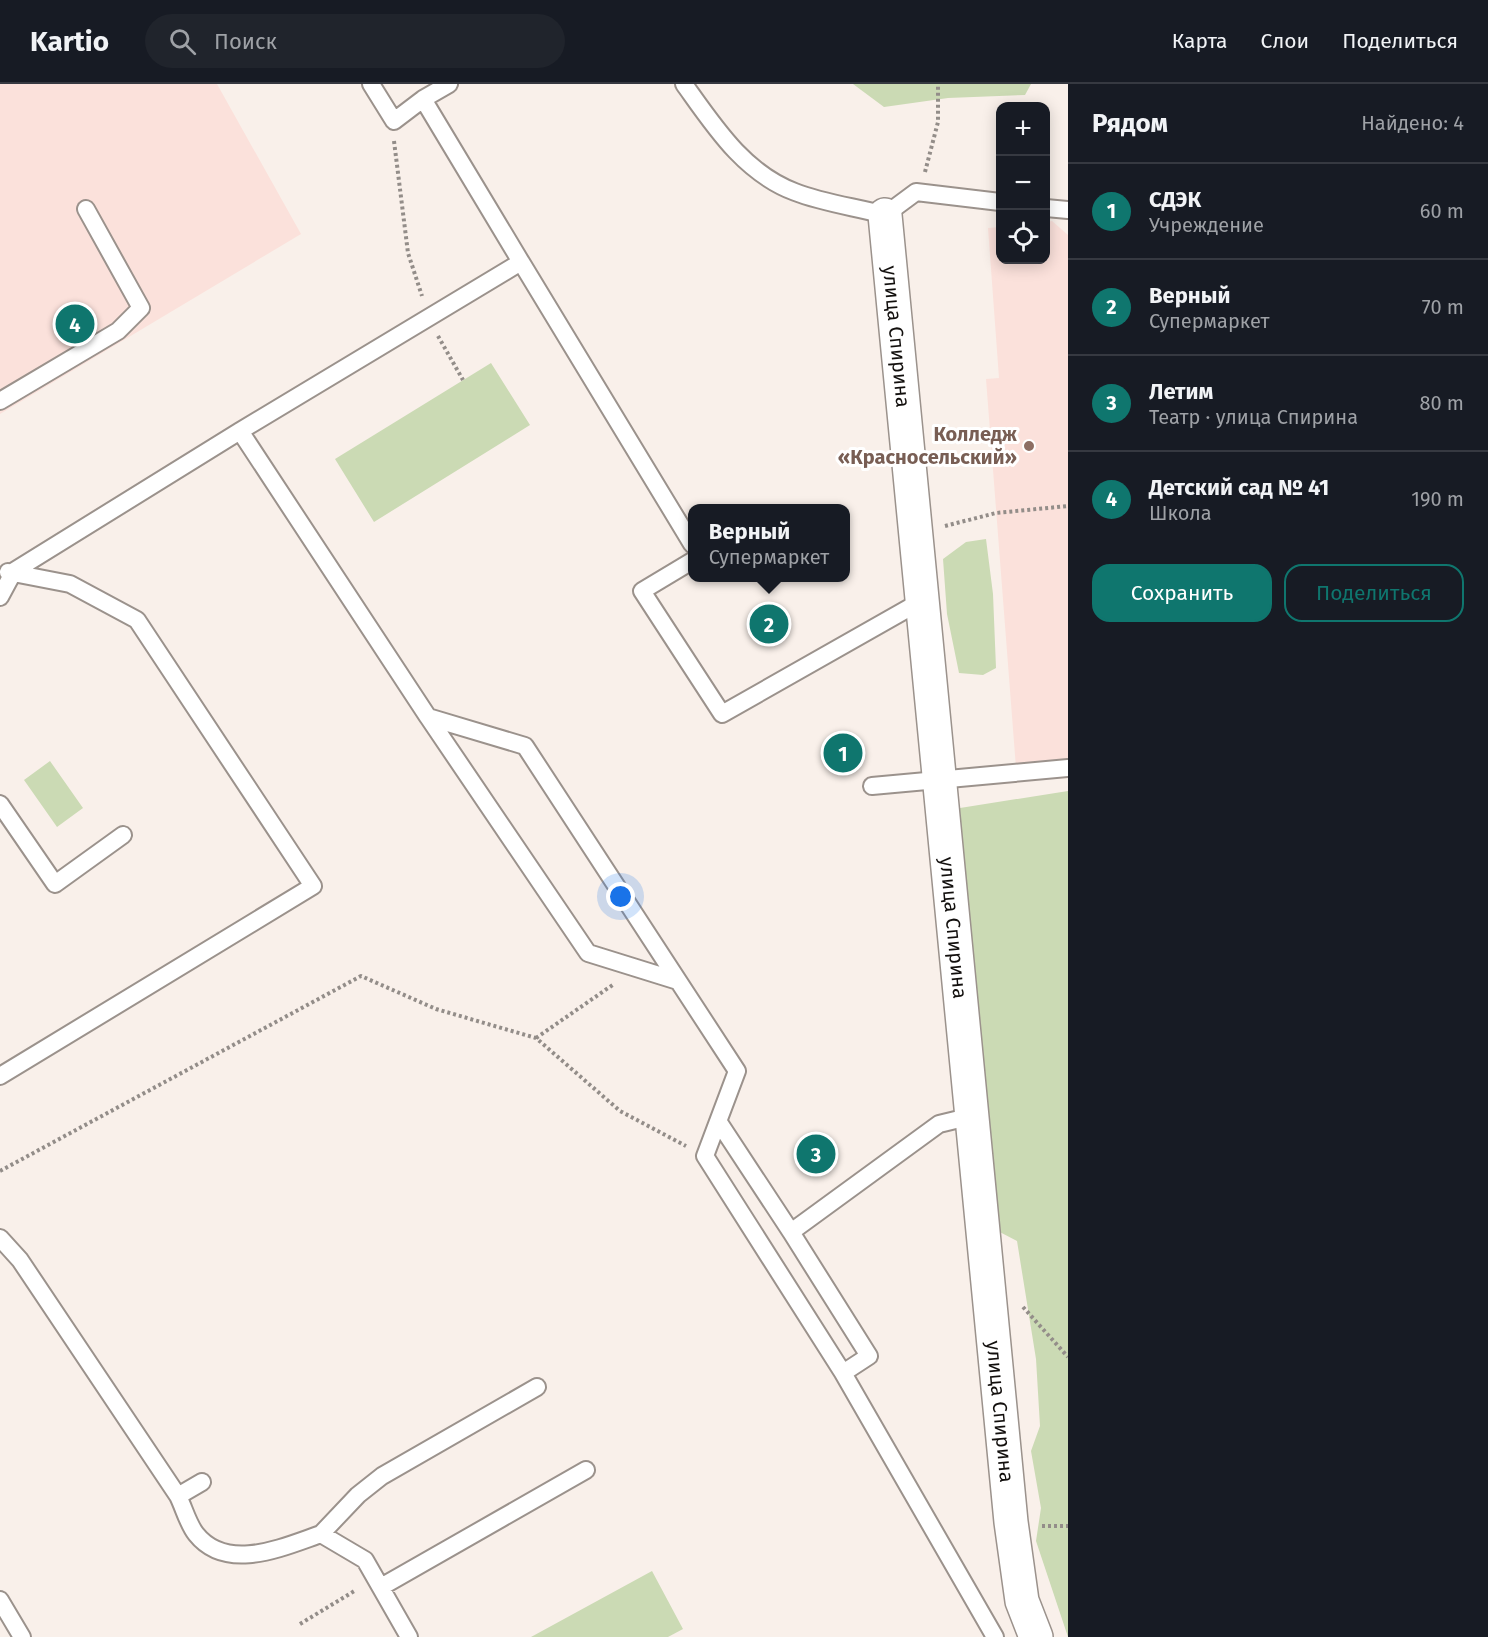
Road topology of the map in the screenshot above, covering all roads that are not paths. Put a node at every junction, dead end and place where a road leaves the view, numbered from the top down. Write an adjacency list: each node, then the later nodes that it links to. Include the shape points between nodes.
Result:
1 (371, 84): 4 (lane, via 394,122)
2 (449, 84): 4 (lane)
3 (684, 84): 9 (lane, via 724,140 757,170 794,192)
4 (423, 99): 10 (lane)
5 (996, 202): 9 (lane, via 916,192)
6 (1050, 208): 8 (lane)
7 (86, 209): 11 (lane, via 141,308 118,331)
8 (1068, 210)
9 (885, 215): 17 (street, улица Спирина)
10 (521, 262): 12 (lane); 13 (lane)
11 (0, 401)
12 (240, 430): 15 (lane); 18 (lane)
13 (688, 536)
14 (688, 564): 17 (lane, via 642,591 722,714)
15 (7, 572): 16 (lane); 25 (lane, via 70,584 137,620 313,885)
16 (0, 597)
17 (923, 600): 20 (street, улица Спирина)
18 (428, 717): 24 (lane, via 588,953); 24 (lane, via 525,746)
19 (1068, 768): 20 (lane)
20 (938, 780): 21 (lane); 26 (street, улица Спирина)
21 (872, 786)
22 (0, 804): 23 (lane, via 55,884)
23 (123, 836)
24 (678, 981): 27 (lane, via 737,1071)
25 (0, 1076)
26 (972, 1116): 28 (lane, via 939,1124); 38 (street, улица Спирина, via 1014,1549)
27 (718, 1121): 28 (lane); 30 (lane, via 705,1156)
28 (791, 1232): 30 (lane, via 868,1356)
29 (0, 1238): 34 (lane, via 20,1260)
30 (843, 1373): 41 (lane)
31 (537, 1387): 35 (lane, via 382,1476)
32 (586, 1470): 36 (lane)
33 (202, 1482): 34 (lane)
34 (178, 1496): 35 (lane, via 196,1534 220,1553 265,1554)
35 (321, 1534): 36 (lane, via 365,1560)
36 (378, 1583): 40 (lane)
37 (0, 1600): 39 (lane)
38 (1032, 1636)
39 (22, 1637)
40 (409, 1637)
41 (995, 1637)

